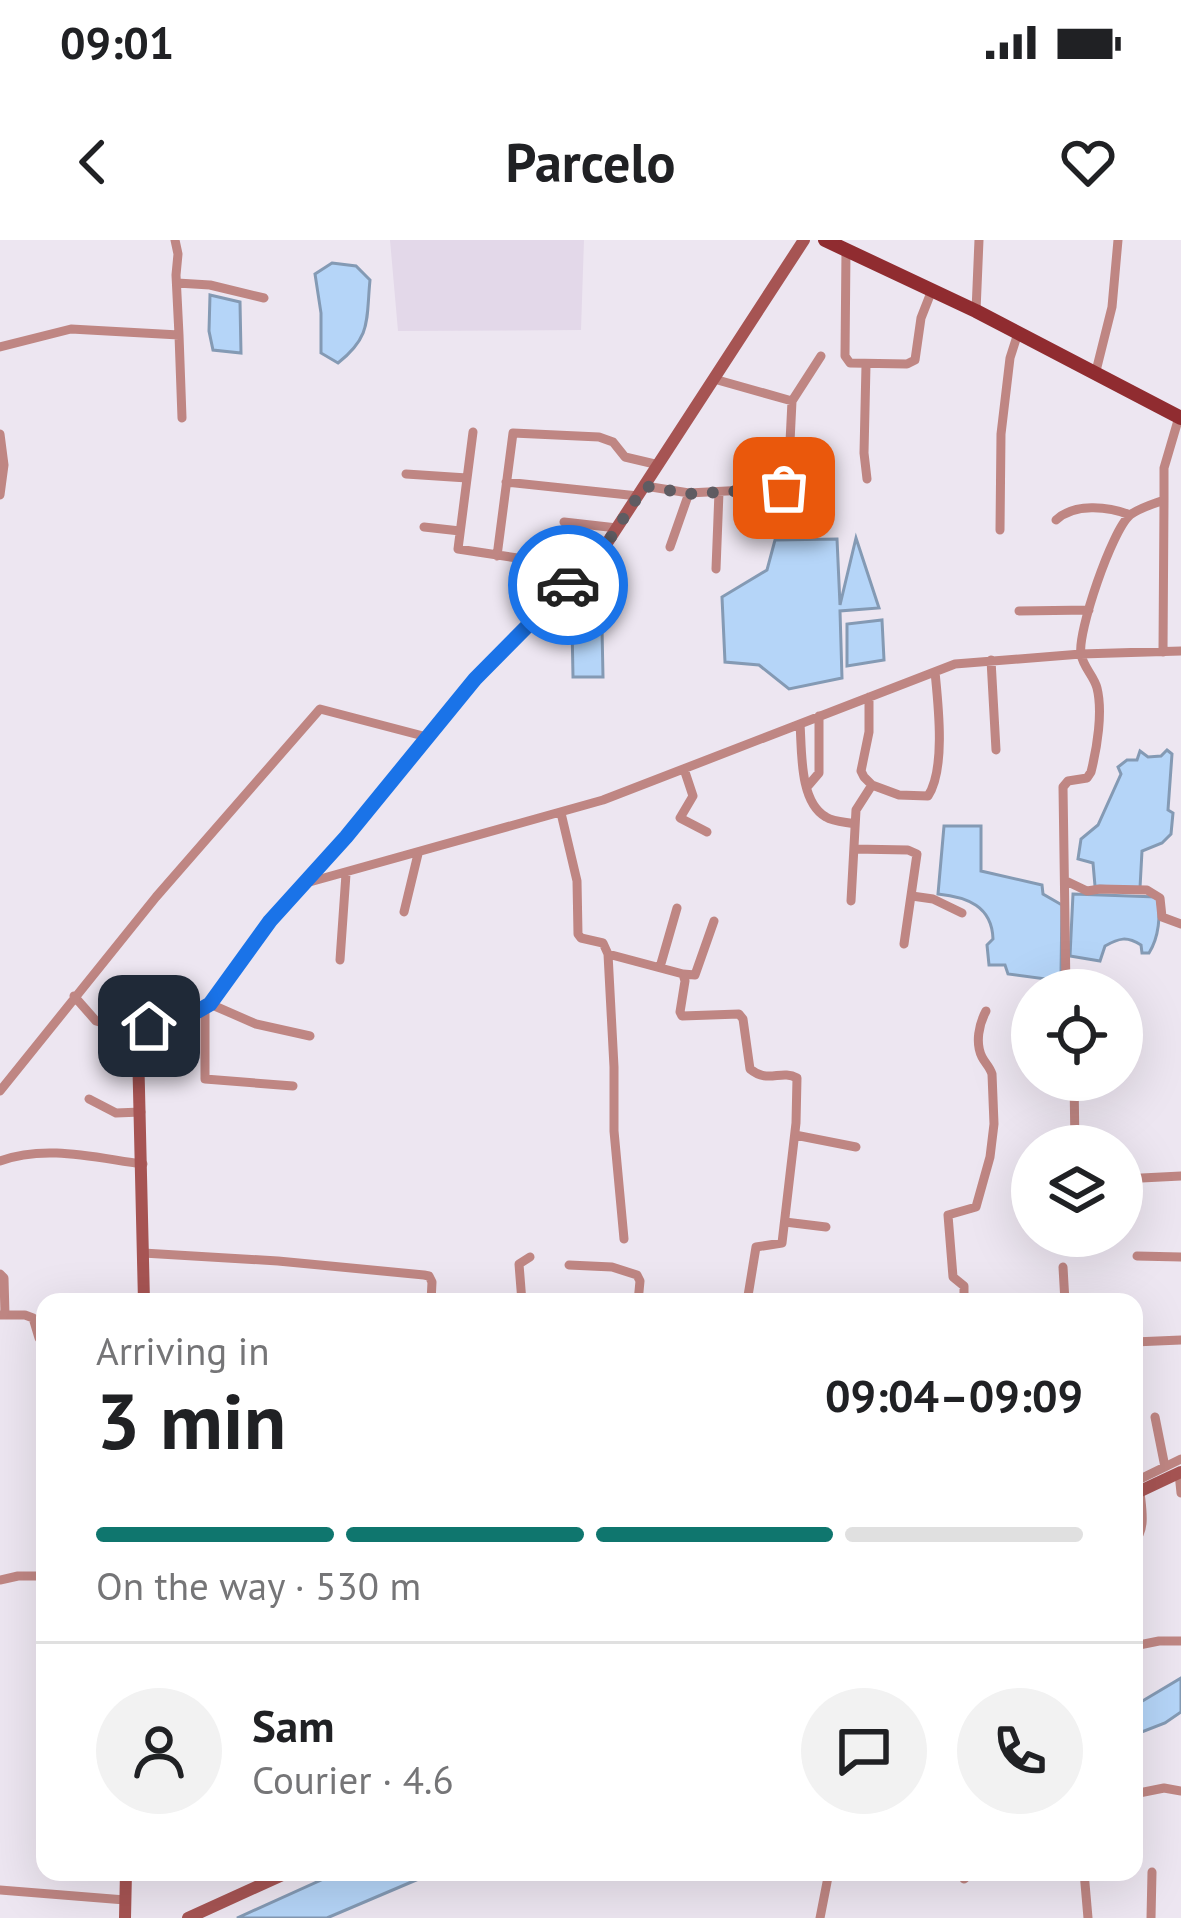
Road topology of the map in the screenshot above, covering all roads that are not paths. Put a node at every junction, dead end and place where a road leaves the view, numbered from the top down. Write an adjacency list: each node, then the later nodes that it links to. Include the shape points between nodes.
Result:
1 (175, 240): 7 (street)
2 (804, 240): 17 (street)
3 (825, 240): 6 (main road)
4 (979, 240): 10 (street)
5 (1118, 240): 16 (street)
6 (846, 250): 8 (main road); 15 (street, via 845,356)
7 (177, 283): 9 (street); 12 (street)
8 (932, 290): 10 (main road); 15 (street, via 916,360)
9 (264, 298)
10 (976, 310): 11 (main road)
11 (1018, 333): 16 (main road); 38 (street, via 1001,434)
12 (179, 335): 13 (street, via 71,329); 20 (street)
13 (0, 347)
14 (820, 356): 18 (street)
15 (866, 365): 26 (street)
16 (1095, 375): 19 (main road)
17 (714, 379): 18 (street); 23 (street)
18 (792, 401): 29 (street, via 787,486)
19 (1180, 417): 32 (street)
20 (182, 418)
21 (473, 432): 25 (street)
22 (0, 434): 31 (street)
23 (659, 465): 27 (street, via 623,456 607,439 518,431); 28 (street)
24 (406, 474): 25 (street)
25 (466, 478): 39 (street)
26 (867, 479)
27 (506, 482): 28 (street); 41 (street)
28 (642, 491): 30 (street); 37 (street)
29 (718, 492): 30 (street); 43 (street)
30 (689, 494): 40 (street)
31 (0, 495)
32 (1164, 500): 33 (street); 47 (street)
33 (1130, 515): 34 (street, via 1074,509); 44 (street, via 1112,541)
34 (1056, 520)
35 (564, 522): 37 (street)
36 (424, 527): 39 (street)
37 (617, 528): 42 (street)
38 (1000, 530)
39 (460, 531): 41 (street, via 459,550)
40 (670, 547)
41 (497, 556): 42 (street)
42 (584, 568): 54 (street)
43 (716, 569)
44 (1089, 610): 45 (street); 48 (street)
45 (1019, 611)
46 (1181, 651): 47 (street)
47 (1163, 652): 48 (street)
48 (1081, 654): 49 (street); 66 (street, via 1098,703 1091,772 1063,787)
49 (991, 660): 50 (street); 55 (street)
50 (935, 672): 51 (street); 57 (street, via 932,793)
51 (869, 697): 52 (street); 57 (street, via 861,771)
52 (819, 716): 53 (street); 58 (street, via 819,772)
53 (800, 724): 56 (street); 58 (street)
54 (427, 737): 65 (street); 80 (street, via 320,710)
55 (996, 750)
56 (684, 769): 59 (street); 61 (street, via 693,796 680,818)
57 (872, 785): 60 (street)
58 (807, 787): 60 (street, via 822,814)
59 (561, 813): 63 (street); 75 (street, via 577,881 578,934)
60 (855, 824): 62 (street)
61 (707, 832)
62 (854, 848): 67 (street, via 916,852); 68 (street)
63 (418, 854): 64 (street); 70 (street)
64 (346, 874): 65 (street); 76 (street)
65 (310, 879): 81 (street)
66 (1066, 880): 73 (street, via 1087,891 1151,891 1162,917); 78 (street)
67 (911, 896): 71 (street); 74 (street)
68 (851, 901)
69 (676, 908): 77 (street)
70 (404, 912)
71 (962, 913)
72 (714, 921): 79 (street, via 696,973)
73 (1181, 924)
74 (904, 944)
75 (608, 954): 77 (street); 97 (street)
76 (340, 960)
77 (659, 967): 79 (street)
78 (1066, 969)
79 (682, 974): 89 (street, via 682,1016 739,1014 751,1069 797,1077)
80 (74, 996): 83 (street, via 96,1021); 86 (street)
81 (208, 1006): 83 (street); 84 (street); 85 (street, via 205,1079)
82 (986, 1011): 110 (street, via 979,1033 992,1073 990,1157 976,1207 947,1219 952,1277)
83 (141, 1034): 88 (street)
84 (310, 1036)
85 (293, 1086)
86 (0, 1091)
87 (89, 1099): 88 (street, via 116,1113)
88 (141, 1112): 92 (street)
89 (795, 1135): 90 (street); 95 (street)
90 (856, 1147)
91 (0, 1161): 92 (street, via 42,1153)
92 (143, 1165): 98 (street)
93 (1181, 1176): 94 (street)
94 (1143, 1178)
95 (784, 1222): 96 (street); 109 (street, via 782,1244 755,1249)
96 (826, 1227)
97 (624, 1239)
98 (143, 1253): 105 (street); 106 (street, via 424,1275)
99 (1143, 1256): 101 (street)
100 (530, 1257): 107 (street, via 519,1264)
101 (1181, 1257)
102 (569, 1265): 108 (street, via 637,1275)
103 (1064, 1267): 111 (street)
104 (0, 1274): 112 (street)
105 (144, 1293)
106 (431, 1293)
107 (521, 1293)
108 (639, 1293)
109 (748, 1293)
110 (964, 1293)
111 (1065, 1293)
112 (3, 1315): 113 (street, via 33,1318)
113 (36, 1328)
114 (1181, 1340): 115 (street)
115 (1143, 1342)
116 (1155, 1417): 117 (street)
117 (1165, 1467): 118 (street); 119 (street)
118 (1180, 1468): 120 (street); 121 (street)
119 (1143, 1483)
120 (1143, 1485)
121 (1181, 1493)
122 (36, 1576): 123 (street)
123 (0, 1580)
124 (1181, 1641): 125 (street)
125 (1143, 1644)
126 (1181, 1791): 127 (street)
127 (1143, 1792)
128 (1152, 1872): 139 (street)
129 (125, 1881): 134 (street)
130 (270, 1881): 136 (street)
131 (827, 1881): 137 (street)
132 (1085, 1881): 138 (street)
133 (0, 1890): 134 (street)
134 (124, 1900): 135 (street)
135 (124, 1918)
136 (188, 1918)
137 (820, 1918)
138 (1088, 1918)
139 (1151, 1918)

